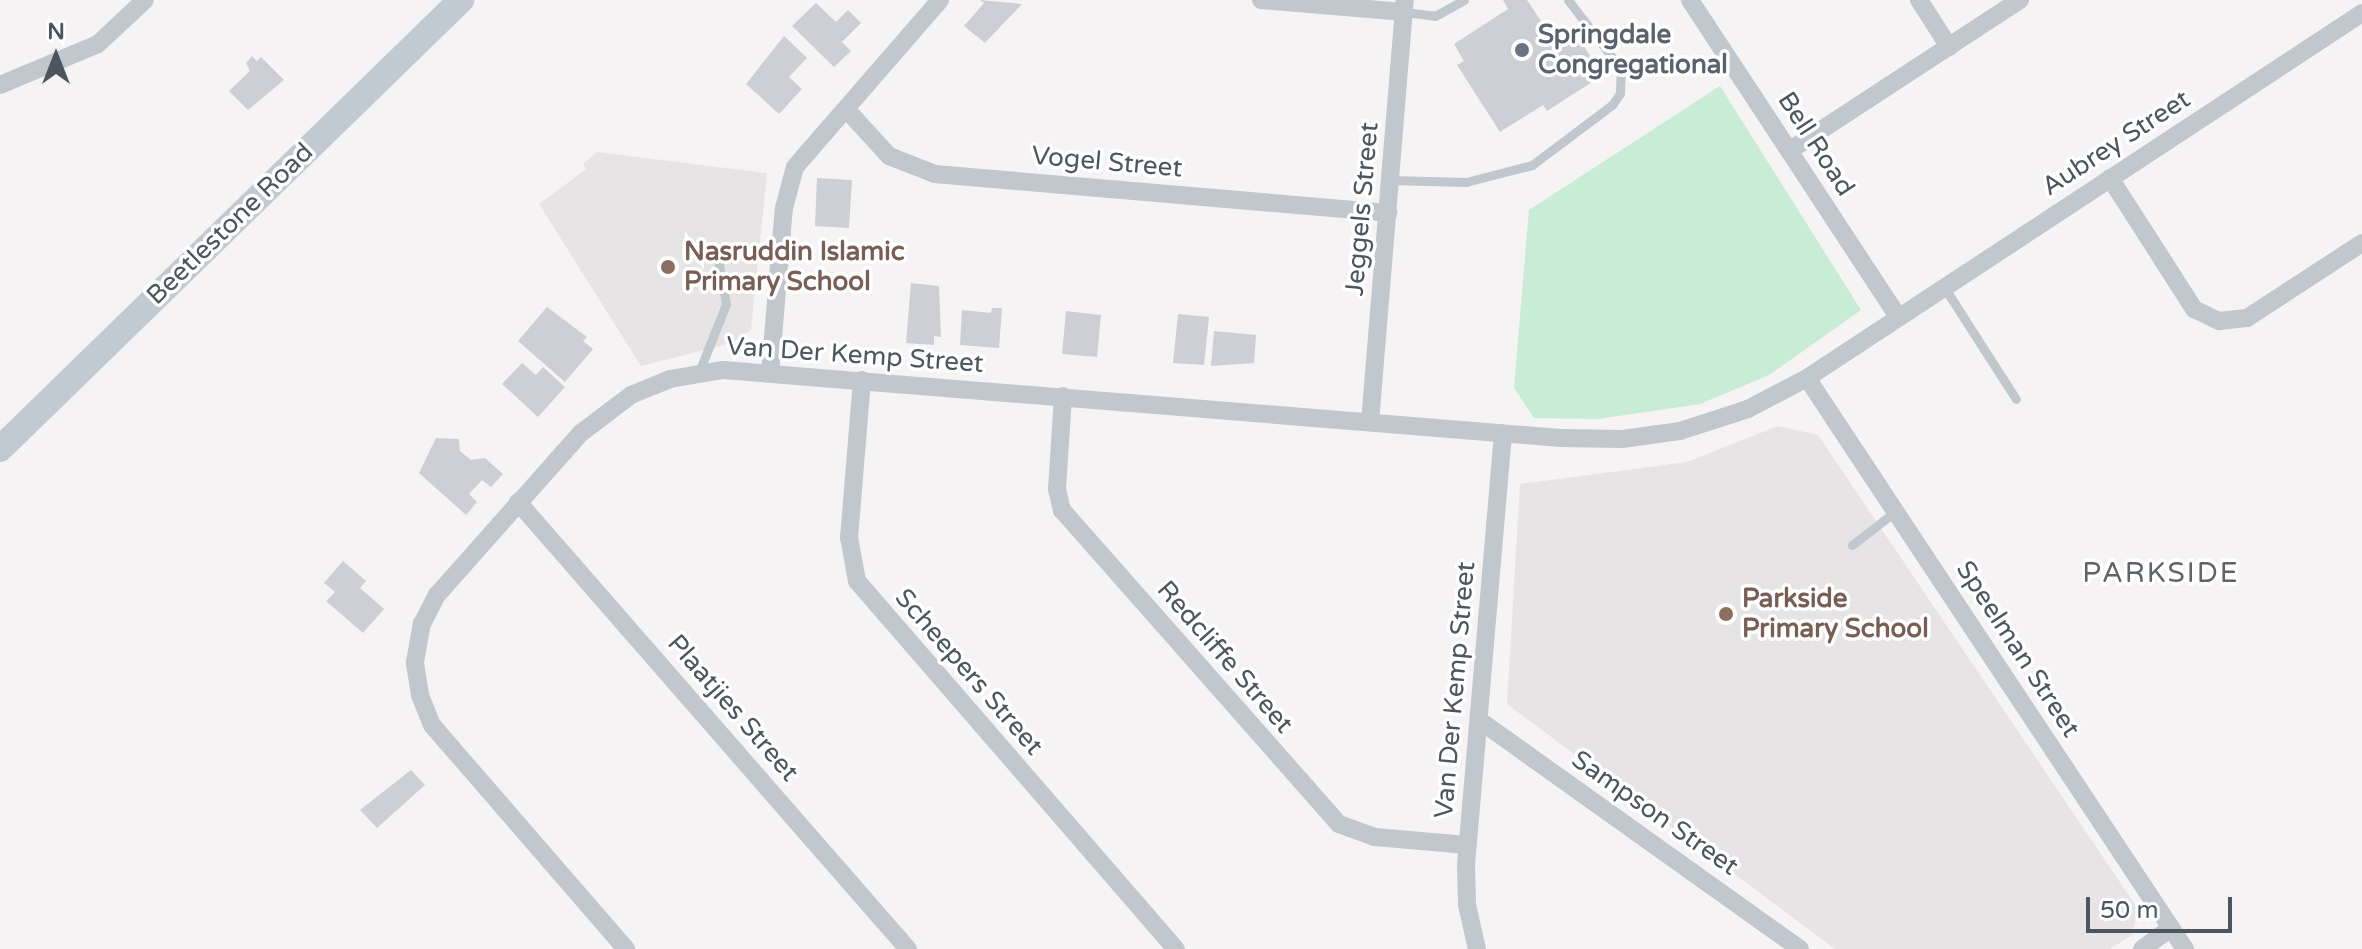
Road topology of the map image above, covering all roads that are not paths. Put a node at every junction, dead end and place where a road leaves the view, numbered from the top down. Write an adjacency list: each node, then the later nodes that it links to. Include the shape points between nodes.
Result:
1 (145, 0): 13 (street, via 98,44)
2 (461, 0): 31 (street, Beetlestone Road)
3 (940, 0): 14 (street)
4 (1261, 0): 10 (street)
5 (1464, 0): 10 (lane, via 1435,16)
6 (1568, 0): 17 (lane, via 1621,69 1622,83 1612,105 1532,165 1453,183)
7 (1690, 0): 15 (street, Bell Road)
8 (1919, 0): 12 (street)
9 (2020, 0): 12 (street)
10 (1405, 6): 17 (street, Jeggels Street)
11 (2362, 13): 16 (street, Aubrey Street)
12 (1949, 47): 15 (street)
13 (0, 85)
14 (847, 110): 18 (street, Vogel Street, via 889,156 935,174); 24 (street, via 804,155 789,183)
15 (1789, 151): 22 (street, Bell Road)
16 (2110, 178): 19 (street, via 2194,309 2219,321 2247,318); 21 (street, Aubrey Street)
17 (1390, 180): 18 (street, Jeggels Street)
18 (1388, 213): 29 (street, Jeggels Street)
19 (2362, 243)
20 (718, 258): 23 (lane, via 726,304)
21 (1944, 287): 22 (street, Aubrey Street); 28 (lane)
22 (1898, 317): 25 (street, Van Der Kemp Street)
23 (699, 372): 24 (street, Van Der Kemp Street); 32 (street, Van Der Kemp Street, via 650,386 612,406)
24 (770, 373): 26 (street, Van Der Kemp Street)
25 (1807, 378): 30 (street, Van Der Kemp Street, via 1748,409 1680,431 1607,439); 33 (street, Speelman Street)
26 (862, 380): 27 (street, Van Der Kemp Street); 40 (street, Scheepers Street, via 849,537 857,581)
27 (1063, 396): 29 (street, Van Der Kemp Street); 36 (street, Redcliffe Street, via 1057,489 1062,510 1339,824 1375,837)
28 (2016, 399)
29 (1370, 422): 30 (street, Van Der Kemp Street)
30 (1503, 434): 35 (street, Van Der Kemp Street)
31 (0, 449)
32 (518, 502): 38 (street, Van Der Kemp Street, via 428,608 417,646 420,695 440,735); 39 (street, Plaatjies Street)
33 (1896, 511): 34 (lane); 37 (street, Speelman Street)
34 (1852, 545)
35 (1479, 720): 36 (street, Van Der Kemp Street); 42 (street, Sampson Street)
36 (1467, 845): 41 (street, Van Der Kemp Street, via 1467,905)
37 (2171, 928): 43 (street); 44 (street, Speelman Street)
38 (626, 949)
39 (908, 949)
40 (1176, 949)
41 (1477, 949)
42 (1800, 949)
43 (2142, 949)
44 (2185, 949)

